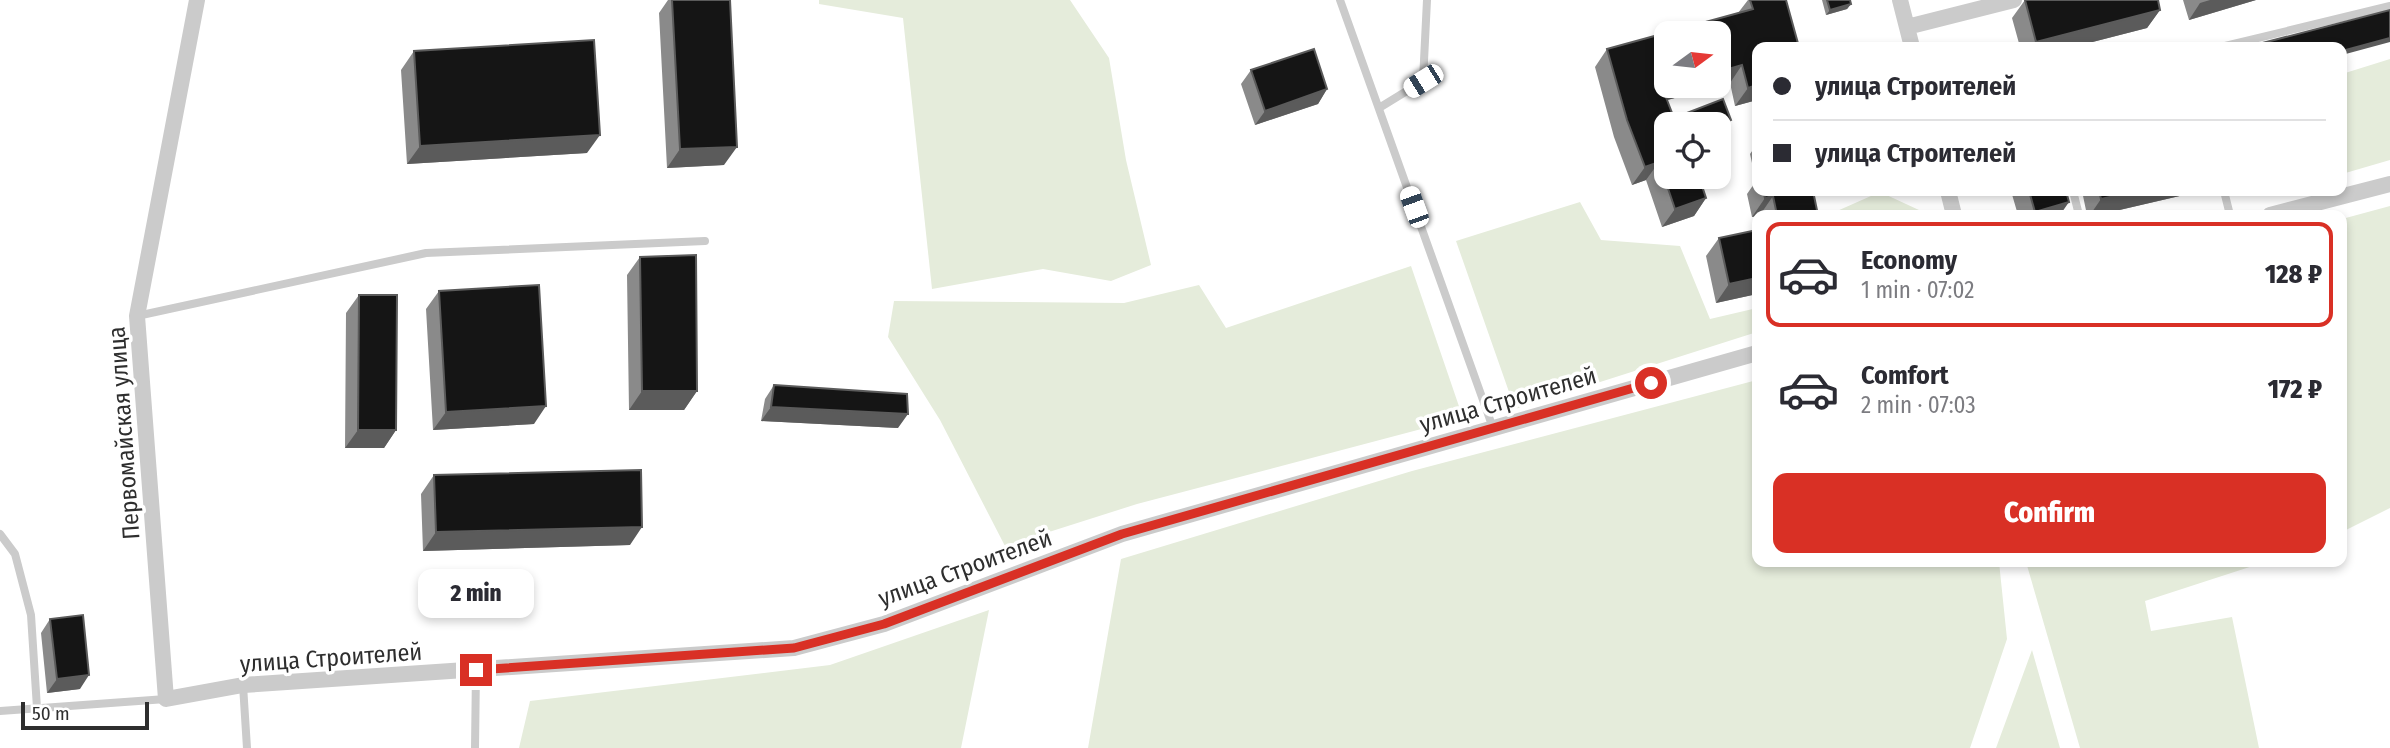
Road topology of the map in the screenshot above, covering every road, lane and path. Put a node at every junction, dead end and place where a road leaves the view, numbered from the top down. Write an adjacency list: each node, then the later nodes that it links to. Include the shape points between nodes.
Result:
1 (197, 0): 16 (street, Первомайская улица)
2 (1340, 0): 10 (lane)
3 (1427, 0): 10 (lane, via 1423,81)
4 (1900, 0): 7 (street)
5 (2014, 0): 7 (street)
6 (2390, 6): 9 (lane)
7 (1907, 27): 8 (street)
8 (1911, 42)
9 (2242, 42)
10 (1379, 108): 18 (lane)
11 (2390, 184): 12 (street)
12 (2347, 195)
13 (2344, 196): 14 (street)
14 (2289, 210)
15 (705, 241): 16 (lane, via 426,253)
16 (137, 316): 22 (street, Первомайская улица)
17 (1752, 354): 18 (street, улица Строителей)
18 (1493, 428): 20 (street, улица Строителей, via 1122,534 884,624 794,648)
19 (0, 534): 23 (lane, via 15,554 31,615)
20 (476, 670): 21 (street, улица Строителей); 26 (lane)
21 (243, 685): 22 (street, улица Строителей); 25 (lane)
22 (166, 699): 23 (lane)
23 (37, 708): 24 (lane)
24 (0, 711)
25 (247, 748)
26 (475, 748)

